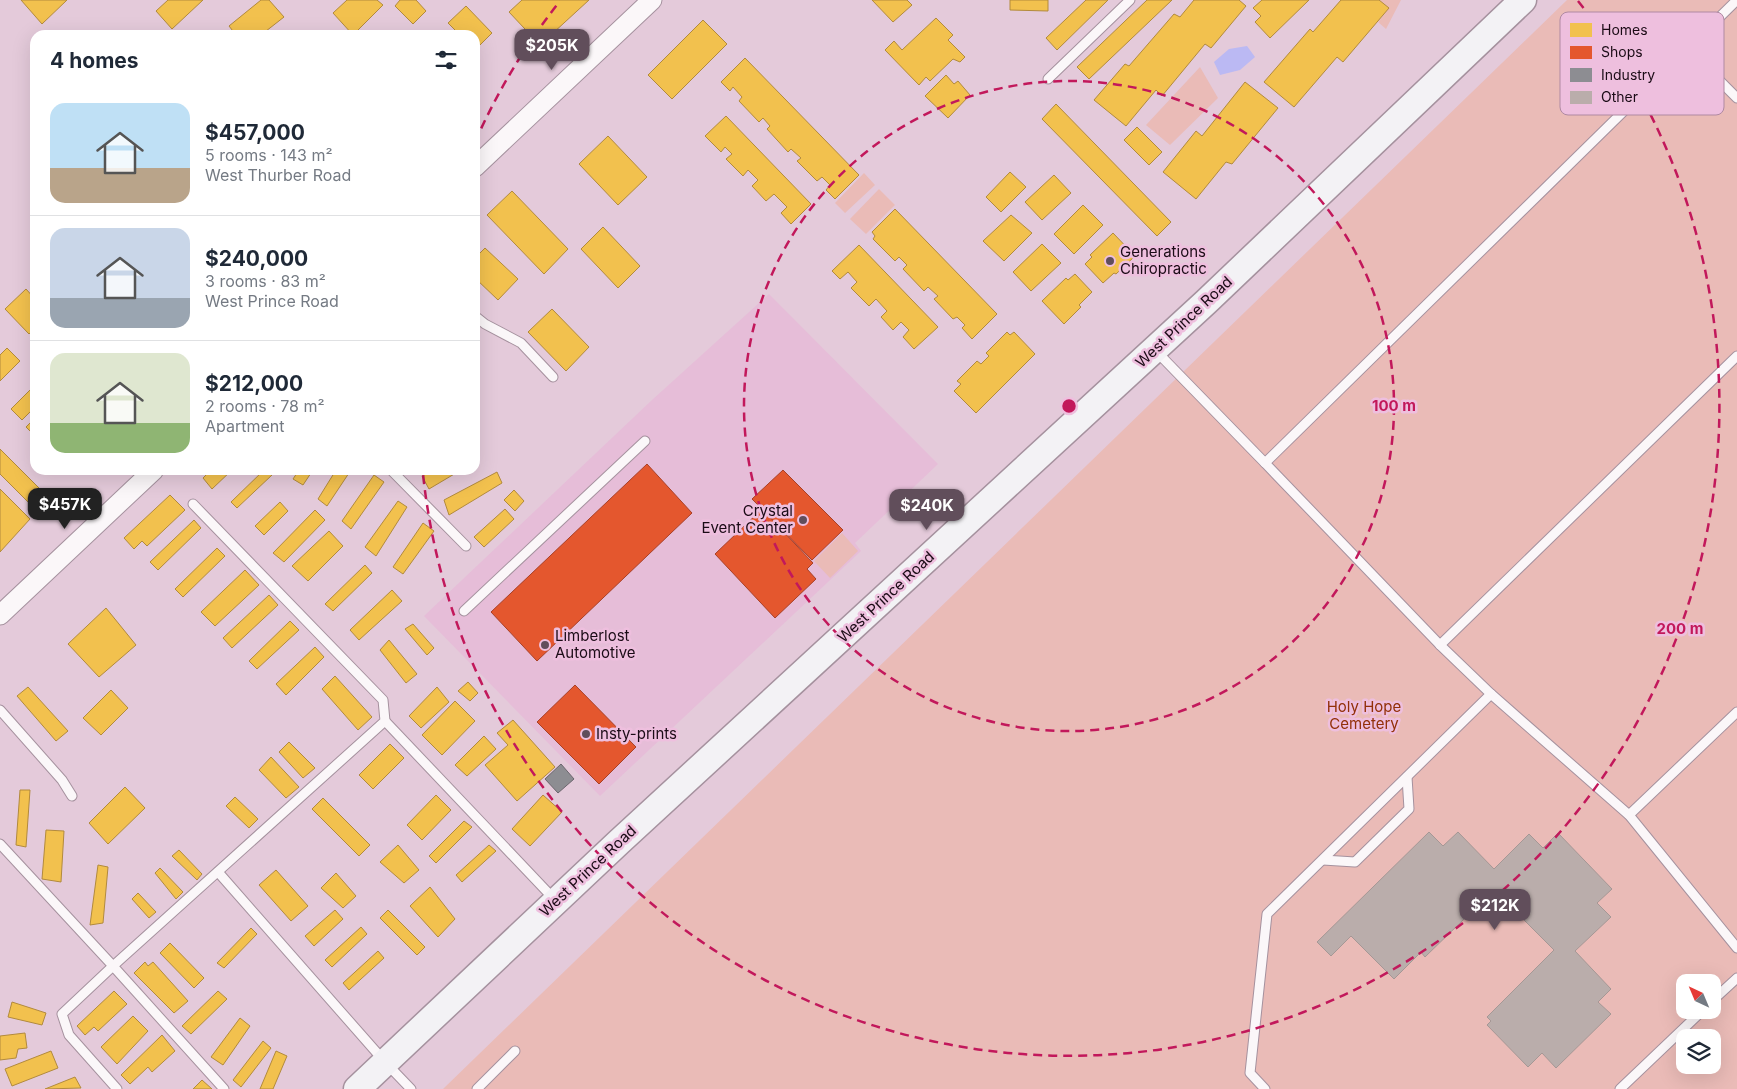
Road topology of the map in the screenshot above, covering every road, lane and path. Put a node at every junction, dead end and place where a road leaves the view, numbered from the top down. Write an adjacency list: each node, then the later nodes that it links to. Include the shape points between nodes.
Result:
1 (652, 0): 10 (street)
2 (1130, 0): 6 (lane)
3 (1523, 0): 12 (main road, West Prince Road)
4 (1737, 0): 5 (lane)
5 (1724, 13)
6 (1048, 79)
7 (1724, 85): 8 (lane)
8 (1737, 98)
9 (1621, 115): 16 (lane)
10 (480, 162)
11 (480, 319): 14 (lane, via 521,343)
12 (1154, 349): 16 (lane); 34 (main road, West Prince Road)
13 (1737, 356): 23 (lane)
14 (553, 377)
15 (645, 441): 21 (lane)
16 (1265, 463): 23 (lane)
17 (149, 475): 22 (street)
18 (396, 475): 20 (lane)
19 (193, 504): 27 (lane, via 384,700)
20 (466, 546)
21 (464, 611)
22 (0, 614)
23 (1440, 645): 24 (lane)
24 (1491, 694): 28 (lane); 30 (lane)
25 (0, 710): 29 (lane, via 62,780)
26 (1737, 712): 30 (lane)
27 (386, 721): 33 (lane); 34 (lane)
28 (1407, 777): 32 (lane); 32 (lane, via 1409,809 1355,862)
29 (72, 796)
30 (1629, 816): 35 (lane)
31 (0, 844): 36 (lane)
32 (1323, 860): 47 (lane, via 1267,914 1250,1073)
33 (218, 872): 36 (lane); 41 (lane)
34 (556, 901): 41 (main road, West Prince Road)
35 (1737, 948)
36 (113, 966): 42 (lane, via 62,1014 70,1036); 43 (lane)
37 (1737, 978): 38 (lane)
38 (1721, 993)
39 (1694, 1019): 48 (lane)
40 (515, 1051): 46 (lane)
41 (385, 1062): 44 (main road, West Prince Road); 45 (lane)
42 (117, 1089)
43 (224, 1089)
44 (356, 1089)
45 (411, 1089)
46 (477, 1089)
47 (1265, 1089)
48 (1620, 1089)

